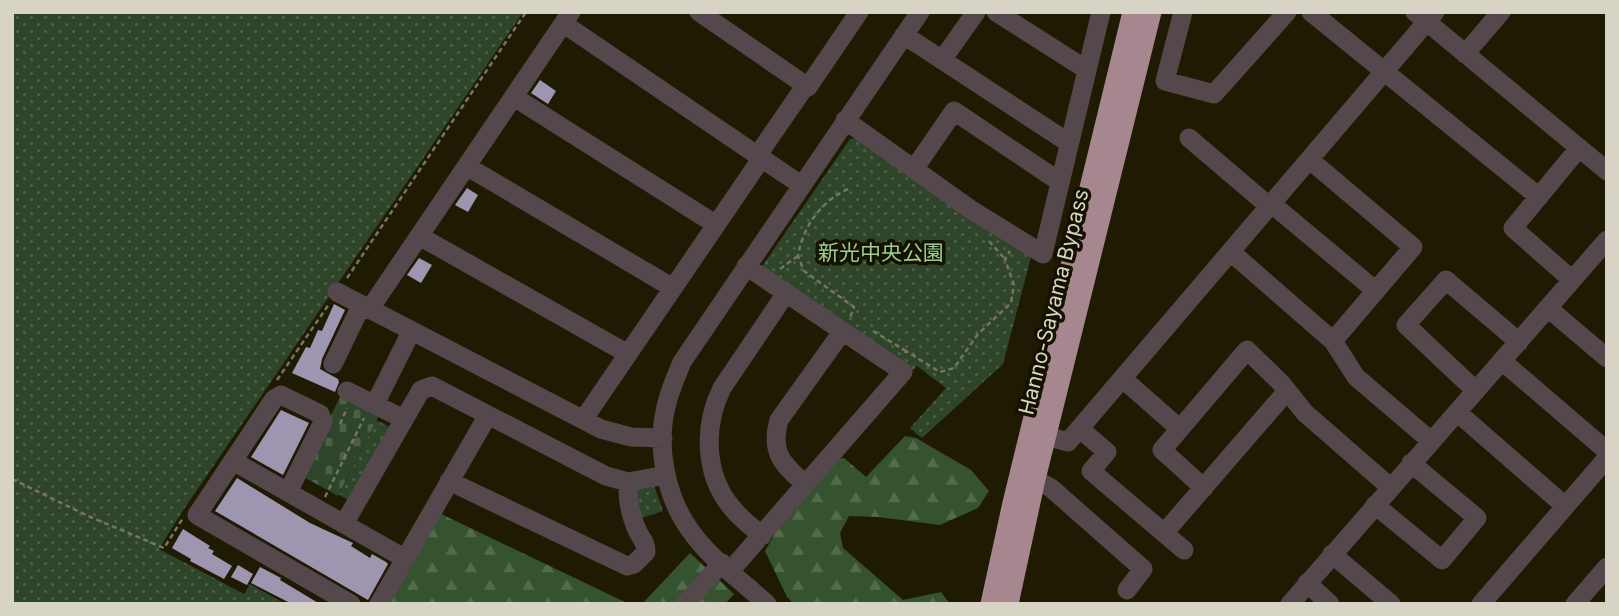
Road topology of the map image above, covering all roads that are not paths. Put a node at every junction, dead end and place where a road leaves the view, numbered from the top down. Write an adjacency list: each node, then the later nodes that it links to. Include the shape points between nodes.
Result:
1 (699, 12): 20 (street)
2 (920, 12): 15 (street)
3 (976, 12): 17 (street)
4 (996, 12): 18 (street)
5 (1101, 12): 18 (street)
6 (1133, 12): 97 (highway, Hanno-Sayama Bypass)
7 (1151, 12): 66 (highway, Hanno-Sayama Bypass)
8 (1183, 12): 9 (street, via 1165,81 1214,94)
9 (1287, 12)
10 (1311, 12): 19 (street)
11 (1501, 12): 16 (street)
12 (857, 13): 20 (street)
13 (1425, 15): 16 (street); 19 (street)
14 (568, 18): 21 (street); 26 (street)
15 (904, 35): 17 (street); 22 (street)
16 (1465, 54): 25 (street)
17 (942, 60): 24 (street)
18 (1087, 71): 24 (street)
19 (1385, 72): 27 (street); 33 (street)
20 (806, 85): 26 (street)
21 (514, 97): 28 (street); 35 (street)
22 (845, 120): 29 (street); 32 (street)
23 (1189, 138): 34 (street)
24 (1069, 143): 31 (street)
25 (1579, 148): 30 (street); 33 (street)
26 (759, 157): 32 (street); 35 (street)
27 (1310, 160): 34 (street); 42 (street, via 1413,247)
28 (468, 167): 36 (street); 41 (street)
29 (914, 169): 31 (street, via 954,111); 31 (street, via 1043,254)
30 (1607, 171)
31 (1060, 182)
32 (801, 185): 39 (street)
33 (1539, 197): 40 (street, via 1513,228)
34 (1271, 206): 38 (street); 42 (street)
35 (715, 224): 41 (street)
36 (421, 237): 45 (street); 51 (street)
37 (1607, 240): 40 (street)
38 (1231, 252): 49 (street); 55 (street)
39 (746, 266): 44 (street); 67 (street, via 682,362 665,408)
40 (1572, 280): 46 (street)
41 (673, 288): 51 (street)
42 (1376, 291): 49 (street)
43 (337, 292): 45 (street)
44 (786, 293): 47 (street); 85 (street, via 722,388 710,420 709,449 722,492)
45 (365, 308): 48 (street); 54 (street)
46 (1548, 308): 50 (street); 52 (street)
47 (846, 327): 77 (street, via 779,420 777,452 782,464); 77 (street, via 903,372)
48 (411, 332): 59 (street); 63 (street)
49 (1333, 341): 68 (street, via 1356,377)
50 (1518, 342): 53 (street); 57 (street, via 1446,280 1406,325)
51 (628, 354): 63 (street)
52 (1607, 358)
53 (1502, 361): 57 (street); 69 (street)
54 (333, 364)
55 (1123, 379): 64 (street); 65 (street)
56 (1287, 391): 65 (street, via 1247,350); 78 (street, via 1305,413); 79 (street)
57 (1476, 391): 60 (street)
58 (348, 397): 59 (street)
59 (371, 408): 62 (street)
60 (1457, 412): 68 (street); 82 (street)
61 (488, 415): 62 (street, via 432,386 421,390); 75 (street); 76 (street, via 606,476)
62 (404, 419): 83 (street)
63 (583, 420): 67 (street, via 620,435)
64 (1080, 429): 66 (street, via 1068,442); 84 (street, via 1107,452 1091,471)
65 (1180, 429): 79 (street, via 1162,450)
66 (1046, 436): 74 (highway, Hanno-Sayama Bypass)
67 (663, 438): 73 (street)
68 (1431, 441): 72 (street)
69 (1607, 451)
70 (1607, 458): 82 (street)
71 (233, 461): 80 (street); 80 (street, via 281,395 320,414 323,422); 94 (street, via 197,515)
72 (1411, 463): 78 (street); 81 (street, via 1477,518 1442,560)
73 (666, 475): 76 (street); 89 (street, via 690,531)
74 (1035, 479): 92 (street, via 1143,569); 98 (highway, Hanno-Sayama Bypass)
75 (449, 481): 76 (street, via 627,566 646,552 627,502); 88 (street)
76 (628, 482)
77 (805, 484): 85 (street)
78 (1390, 487): 81 (street)
79 (1204, 488): 84 (street)
80 (288, 492): 83 (street)
81 (1375, 505): 87 (street)
82 (1565, 506): 102 (street)
83 (344, 524): 88 (street)
84 (1165, 532): 86 (street)
85 (761, 536): 89 (street)
86 (1184, 550)
87 (1332, 554): 91 (street); 101 (street)
88 (404, 558): 95 (street)
89 (727, 567): 93 (street); 96 (street)
90 (1607, 567): 103 (street)
91 (1307, 583): 99 (street); 100 (street)
92 (1127, 590)
93 (682, 603)
94 (351, 604)
95 (379, 604)
96 (767, 604)
97 (991, 604)
98 (1008, 604)
99 (1290, 604)
100 (1330, 604)
101 (1391, 604)
102 (1481, 604)
103 (1576, 604)

